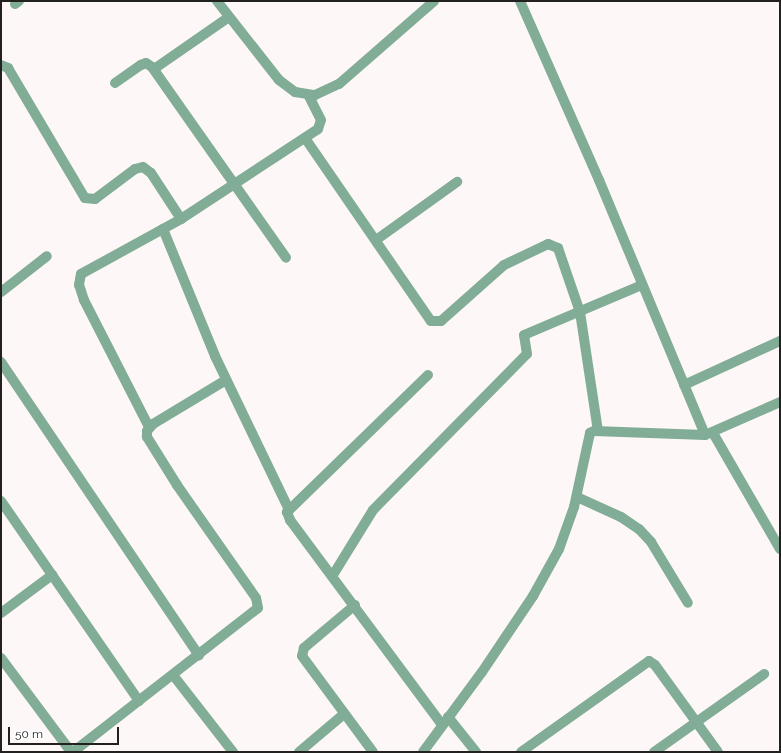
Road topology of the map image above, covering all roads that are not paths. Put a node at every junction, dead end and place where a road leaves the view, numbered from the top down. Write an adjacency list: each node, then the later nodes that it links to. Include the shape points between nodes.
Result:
1 (217, 1): 4 (street)
2 (434, 1): 8 (street, via 339,84 324,93)
3 (520, 1): 17 (street)
4 (229, 17): 6 (street); 8 (street, via 279,80 295,92)
5 (1, 65): 12 (street, via 10,71 85,198 94,199 135,169 143,167 151,173)
6 (154, 69): 7 (street, via 149,64 141,65); 11 (street)
7 (115, 83)
8 (308, 95): 9 (street, via 321,120 318,129)
9 (305, 138): 11 (street); 14 (street)
10 (457, 182): 14 (street)
11 (234, 185): 12 (street); 16 (street)
12 (181, 219): 13 (street)
13 (163, 229): 23 (street); 26 (street, via 86,269 79,278 84,300)
14 (376, 240): 19 (street, via 428,317 434,322 440,321 504,265 548,244 558,248)
15 (47, 256): 18 (street)
16 (286, 258)
17 (642, 285): 19 (street); 24 (street)
18 (1, 292)
19 (580, 312): 27 (street); 34 (street, via 524,335 527,354 373,510)
20 (780, 342): 24 (street)
21 (1, 362): 38 (street)
22 (428, 375): 31 (street)
23 (226, 380): 26 (street); 31 (street)
24 (684, 385): 28 (street)
25 (780, 402): 28 (street)
26 (150, 427): 38 (street, via 147,431 149,441 258,603 256,612)
27 (598, 431): 28 (street, via 689,436); 29 (street, via 592,432 588,437)
28 (709, 434): 32 (street)
29 (577, 497): 35 (street, via 621,517 639,529 651,542); 44 (street, via 559,549 532,596)
30 (1, 501): 33 (street)
31 (288, 508): 34 (street, via 290,520)
32 (780, 549)
33 (52, 574): 37 (street); 42 (street)
34 (333, 575): 36 (street)
35 (688, 603)
36 (355, 605): 43 (street, via 301,652 304,660); 44 (street)
37 (1, 612)
38 (199, 655): 41 (street)
39 (1, 658): 46 (street)
40 (764, 674): 45 (street)
41 (173, 675): 42 (street); 47 (street)
42 (139, 701): 46 (street)
43 (344, 714): 48 (street); 49 (street)
44 (445, 721): 50 (street); 51 (street)
45 (695, 722): 52 (street, via 655,665 646,662); 53 (street); 54 (street)
46 (72, 752)
47 (233, 752)
48 (299, 752)
49 (373, 752)
50 (422, 752)
51 (476, 752)
52 (521, 752)
53 (654, 752)
54 (718, 752)

